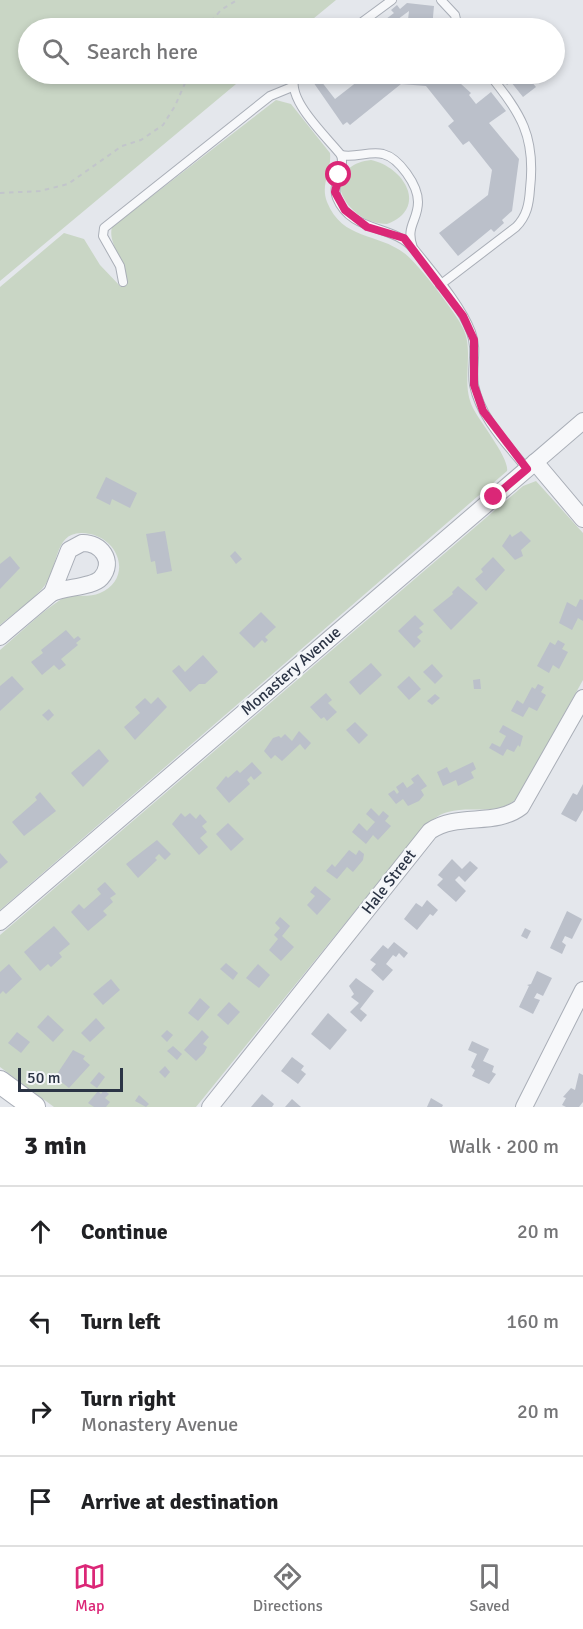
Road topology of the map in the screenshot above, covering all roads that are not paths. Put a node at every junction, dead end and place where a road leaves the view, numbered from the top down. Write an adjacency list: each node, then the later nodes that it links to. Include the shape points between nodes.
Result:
1 (392, 0): 3 (lane)
2 (441, 0): 4 (lane)
3 (368, 18)
4 (456, 18)
5 (293, 84): 7 (lane)
6 (497, 84): 11 (lane, via 511,101 530,140 529,201 524,218 516,227)
7 (292, 87): 8 (lane, via 298,101); 10 (lane, via 270,96 104,228 103,236 120,266)
8 (341, 155): 9 (lane, via 335,192 345,210 361,223 399,236); 9 (lane, via 382,154 400,165 417,196 409,236)
9 (413, 248): 11 (lane)
10 (123, 282)
11 (440, 285): 13 (lane, via 471,332 476,354 474,385 483,411)
12 (583, 421): 13 (street, Monastery Avenue)
13 (531, 466): 14 (street); 18 (street, Monastery Avenue)
14 (583, 519)
15 (52, 593): 16 (street)
16 (0, 637)
17 (583, 698): 22 (street, Hale Street, via 521,807 508,815 447,822 430,831)
18 (0, 922)
19 (583, 990): 23 (street)
20 (0, 1082): 21 (main road)
21 (34, 1107)
22 (210, 1107)
23 (524, 1107)

